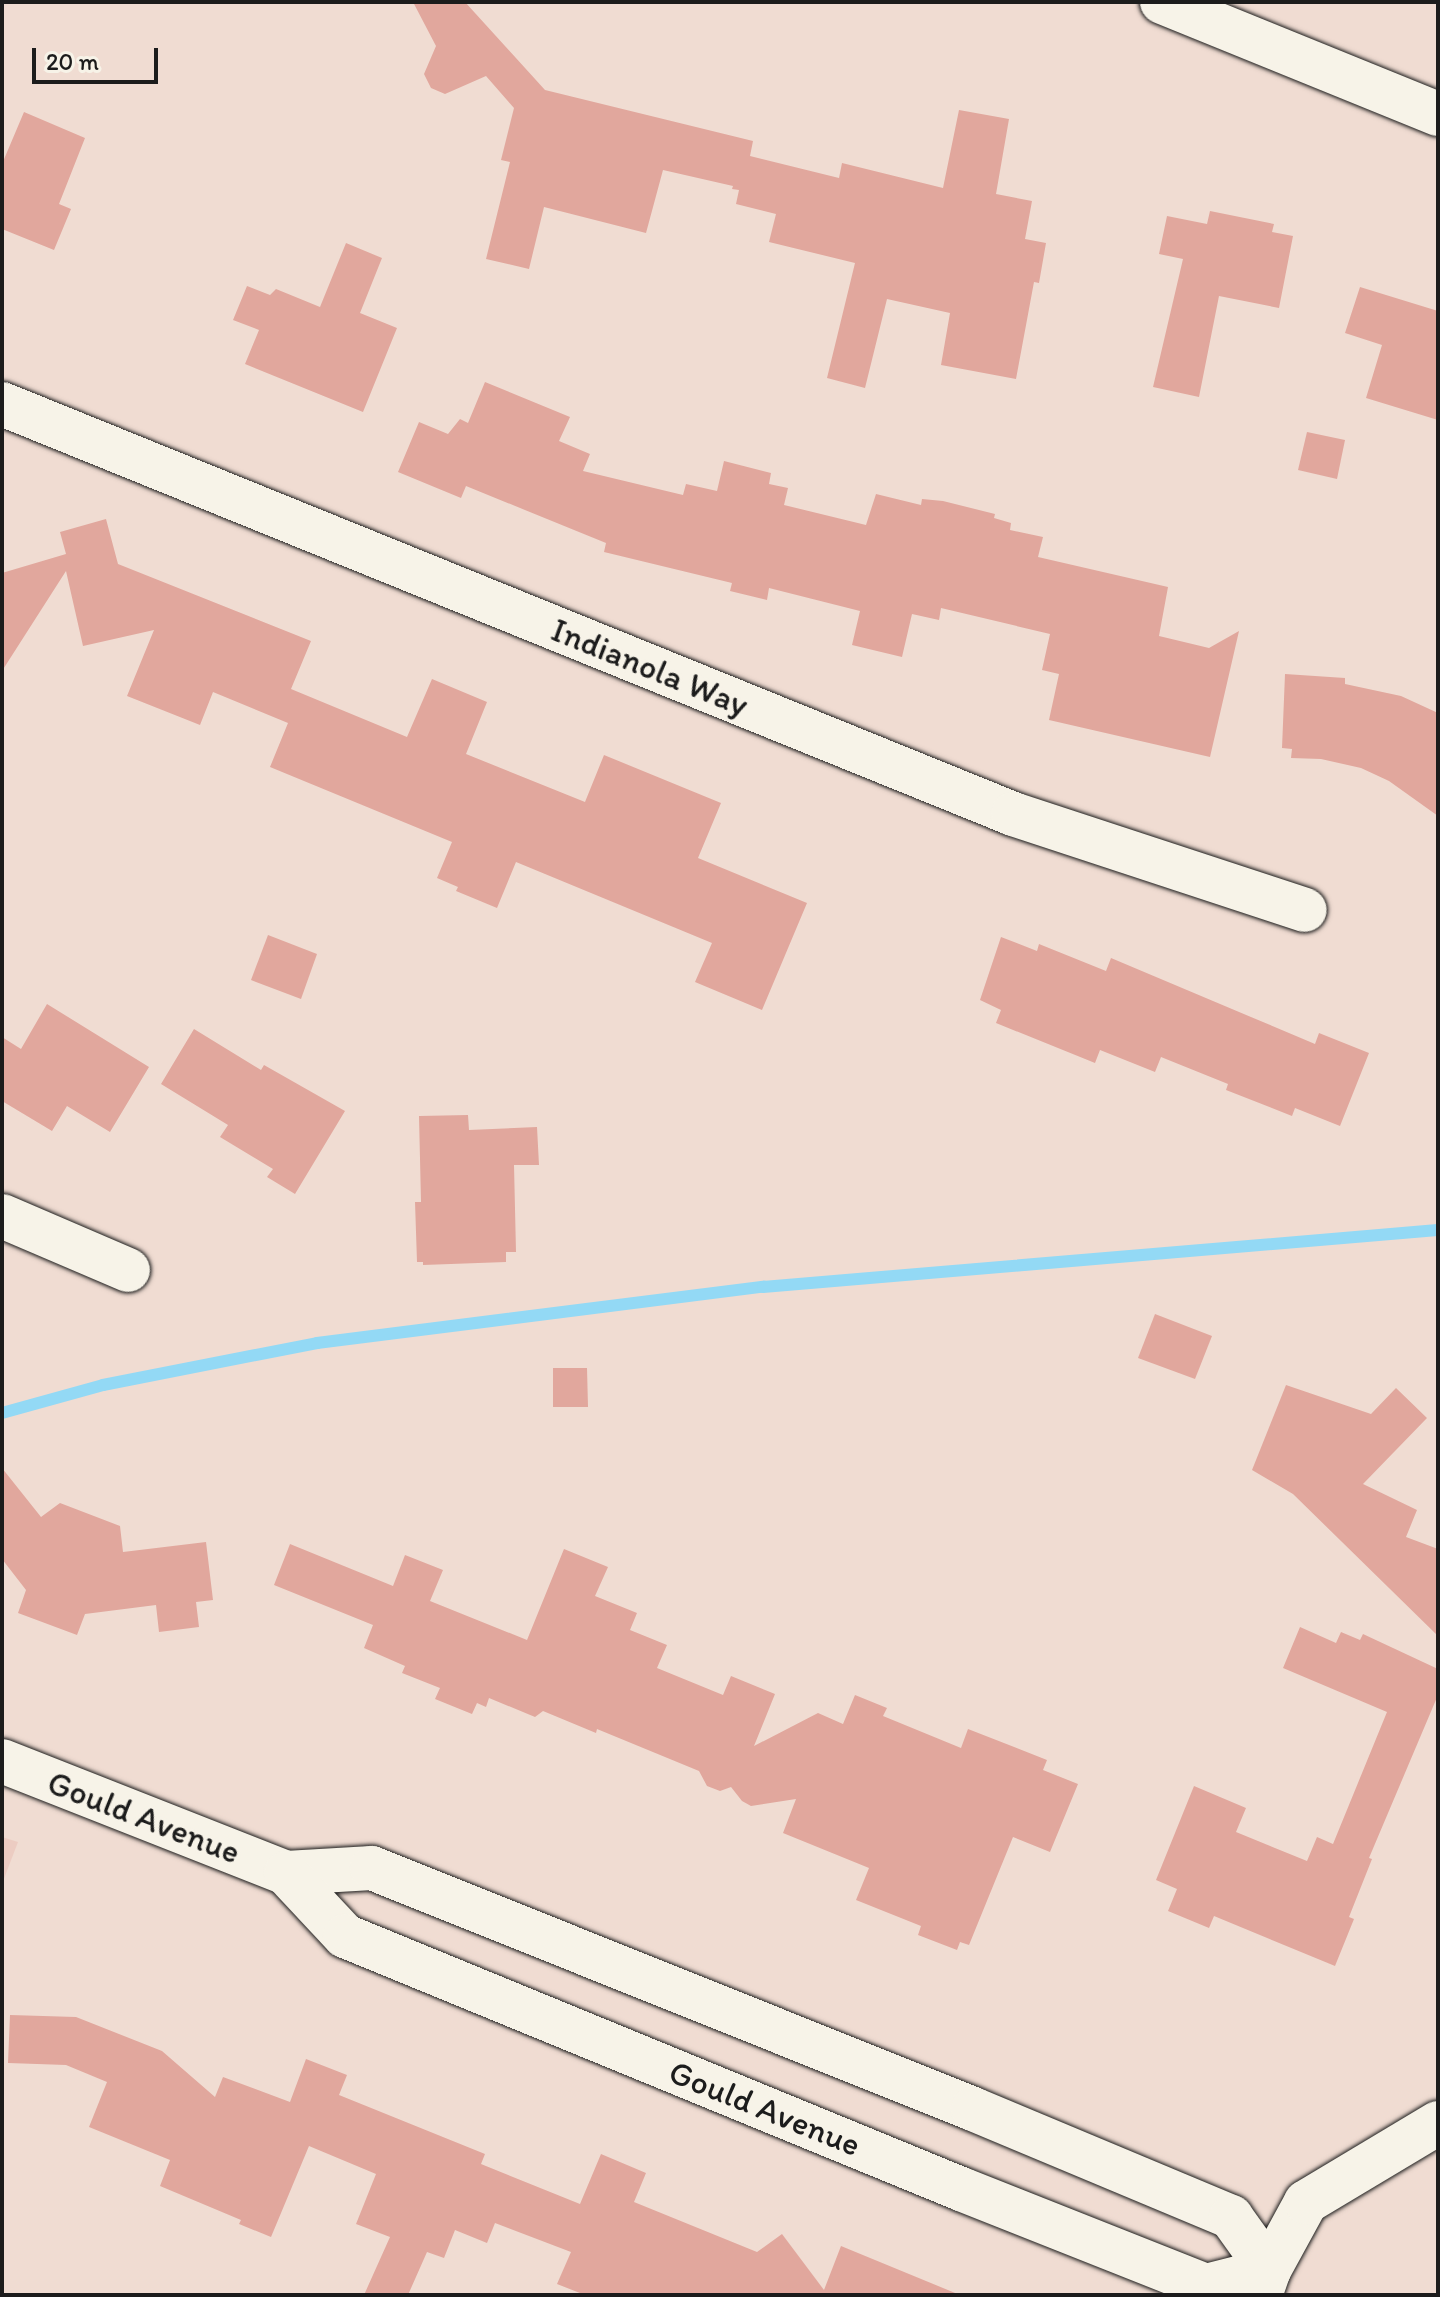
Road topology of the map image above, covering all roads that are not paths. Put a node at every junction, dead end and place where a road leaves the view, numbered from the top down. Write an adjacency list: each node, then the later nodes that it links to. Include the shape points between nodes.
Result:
1 (1162, 2): 2 (street)
2 (1438, 114)
3 (2, 404): 4 (street, Indianola Way, via 1013,814)
4 (1305, 910)
5 (2, 1216): 6 (street)
6 (128, 1270)
7 (2, 1761): 8 (street, Gould Avenue)
8 (286, 1873): 10 (street, Gould Avenue, via 345,1936 1206,2286); 10 (street, Gould Avenue, via 372,1868 959,2103 1231,2217)
9 (1438, 2123): 10 (street, via 1306,2202)
10 (1265, 2283)

